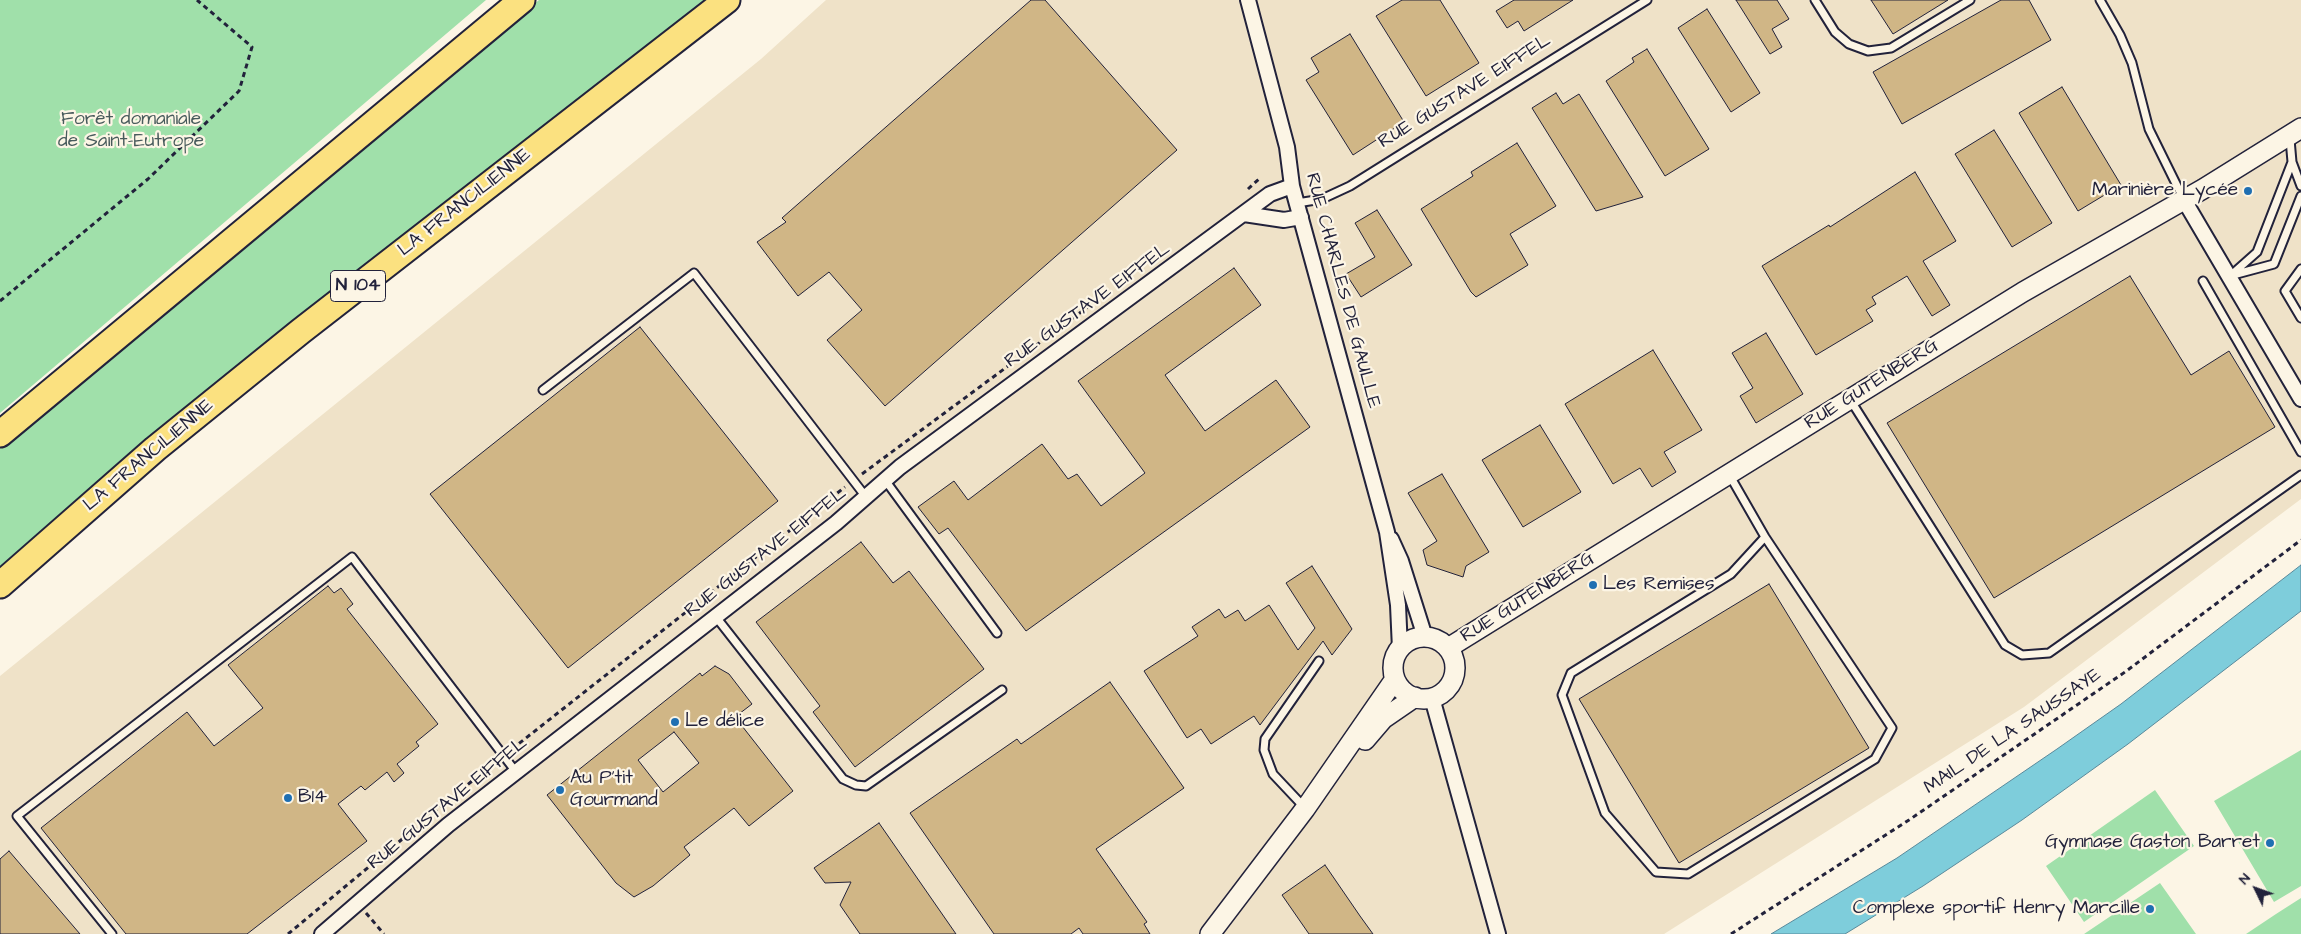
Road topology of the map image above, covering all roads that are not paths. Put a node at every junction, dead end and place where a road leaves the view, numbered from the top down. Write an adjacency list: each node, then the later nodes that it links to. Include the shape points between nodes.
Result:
1 (522, 0): 24 (highway)
2 (727, 0): 32 (highway, LA FRANCILIENNE / N 104, via 301,331 155,449)
3 (1248, 0): 10 (street, RUE CHARLES DE GAULLE, via 1287,147)
4 (1647, 0): 14 (lane, RUE GUSTAVE EIFFEL, via 1350,186 1322,199)
5 (1815, 0): 6 (lane, via 1835,32 1849,44 1868,50 1891,48)
6 (1970, 0)
7 (2100, 0): 13 (lane, via 2129,56 2149,128)
8 (2295, 132): 9 (lane); 13 (street, RUE GUTENBERG)
9 (2292, 162): 11 (lane); 18 (lane, via 2257,252)
10 (1292, 186): 14 (street, RUE CHARLES DE GAULLE); 15 (street, RUE GUSTAVE EIFFEL, via 1270,194)
11 (2301, 186)
12 (2301, 196): 18 (lane, via 2274,264)
13 (2184, 200): 18 (street); 22 (street, RUE GUTENBERG, via 2023,292)
14 (1297, 203): 16 (street, RUE CHARLES DE GAULLE)
15 (1244, 214): 16 (street, via 1284,220); 28 (street, RUE GUSTAVE EIFFEL)
16 (1301, 217): 30 (street, RUE CHARLES DE GAULLE)
17 (2301, 269): 20 (lane, via 2286,292)
18 (2230, 276): 23 (street)
19 (2203, 281): 25 (lane)
20 (2301, 318)
21 (544, 390): 29 (lane, via 694,273)
22 (1850, 398): 26 (street, RUE GUTENBERG); 27 (lane, via 2005,645 2022,655 2049,653)
23 (2301, 399)
24 (0, 434)
25 (2301, 452)
26 (1728, 474): 31 (lane); 36 (street, RUE GUTENBERG)
27 (2301, 475)
28 (885, 480): 29 (street, RUE GUSTAVE EIFFEL); 34 (lane)
29 (866, 497): 33 (street, RUE GUSTAVE EIFFEL)
30 (1387, 532): 35 (street, RUE CHARLES DE GAULLE, via 1401,560); 37 (street, RUE CHARLES DE GAULLE, via 1398,605)
31 (1765, 537): 31 (lane, via 1892,728 1875,759 1697,869 1688,874 1656,872 1605,813 1562,695 1571,673 1731,574)
32 (0, 585)
33 (716, 617): 40 (lane, via 843,779 856,785 866,786); 42 (street, RUE GUSTAVE EIFFEL)
34 (997, 633)
35 (1425, 637): 36 (street); 37 (street, via 1408,642)
36 (1448, 648): 41 (street, via 1453,658 1454,675 1449,686)
37 (1400, 649): 39 (street, via 1395,658)
38 (1319, 661): 43 (lane, via 1265,739 1264,750 1273,774)
39 (1395, 679): 41 (street, via 1400,688); 43 (street)
40 (1002, 690)
41 (1424, 698): 43 (street, via 1383,719); 47 (street)
42 (516, 772): 44 (lane, via 352,557 17,816); 45 (street, RUE GUSTAVE EIFFEL, via 448,825)
43 (1305, 809): 46 (street)
44 (112, 934)
45 (322, 934)
46 (1210, 934)
47 (1498, 934)

